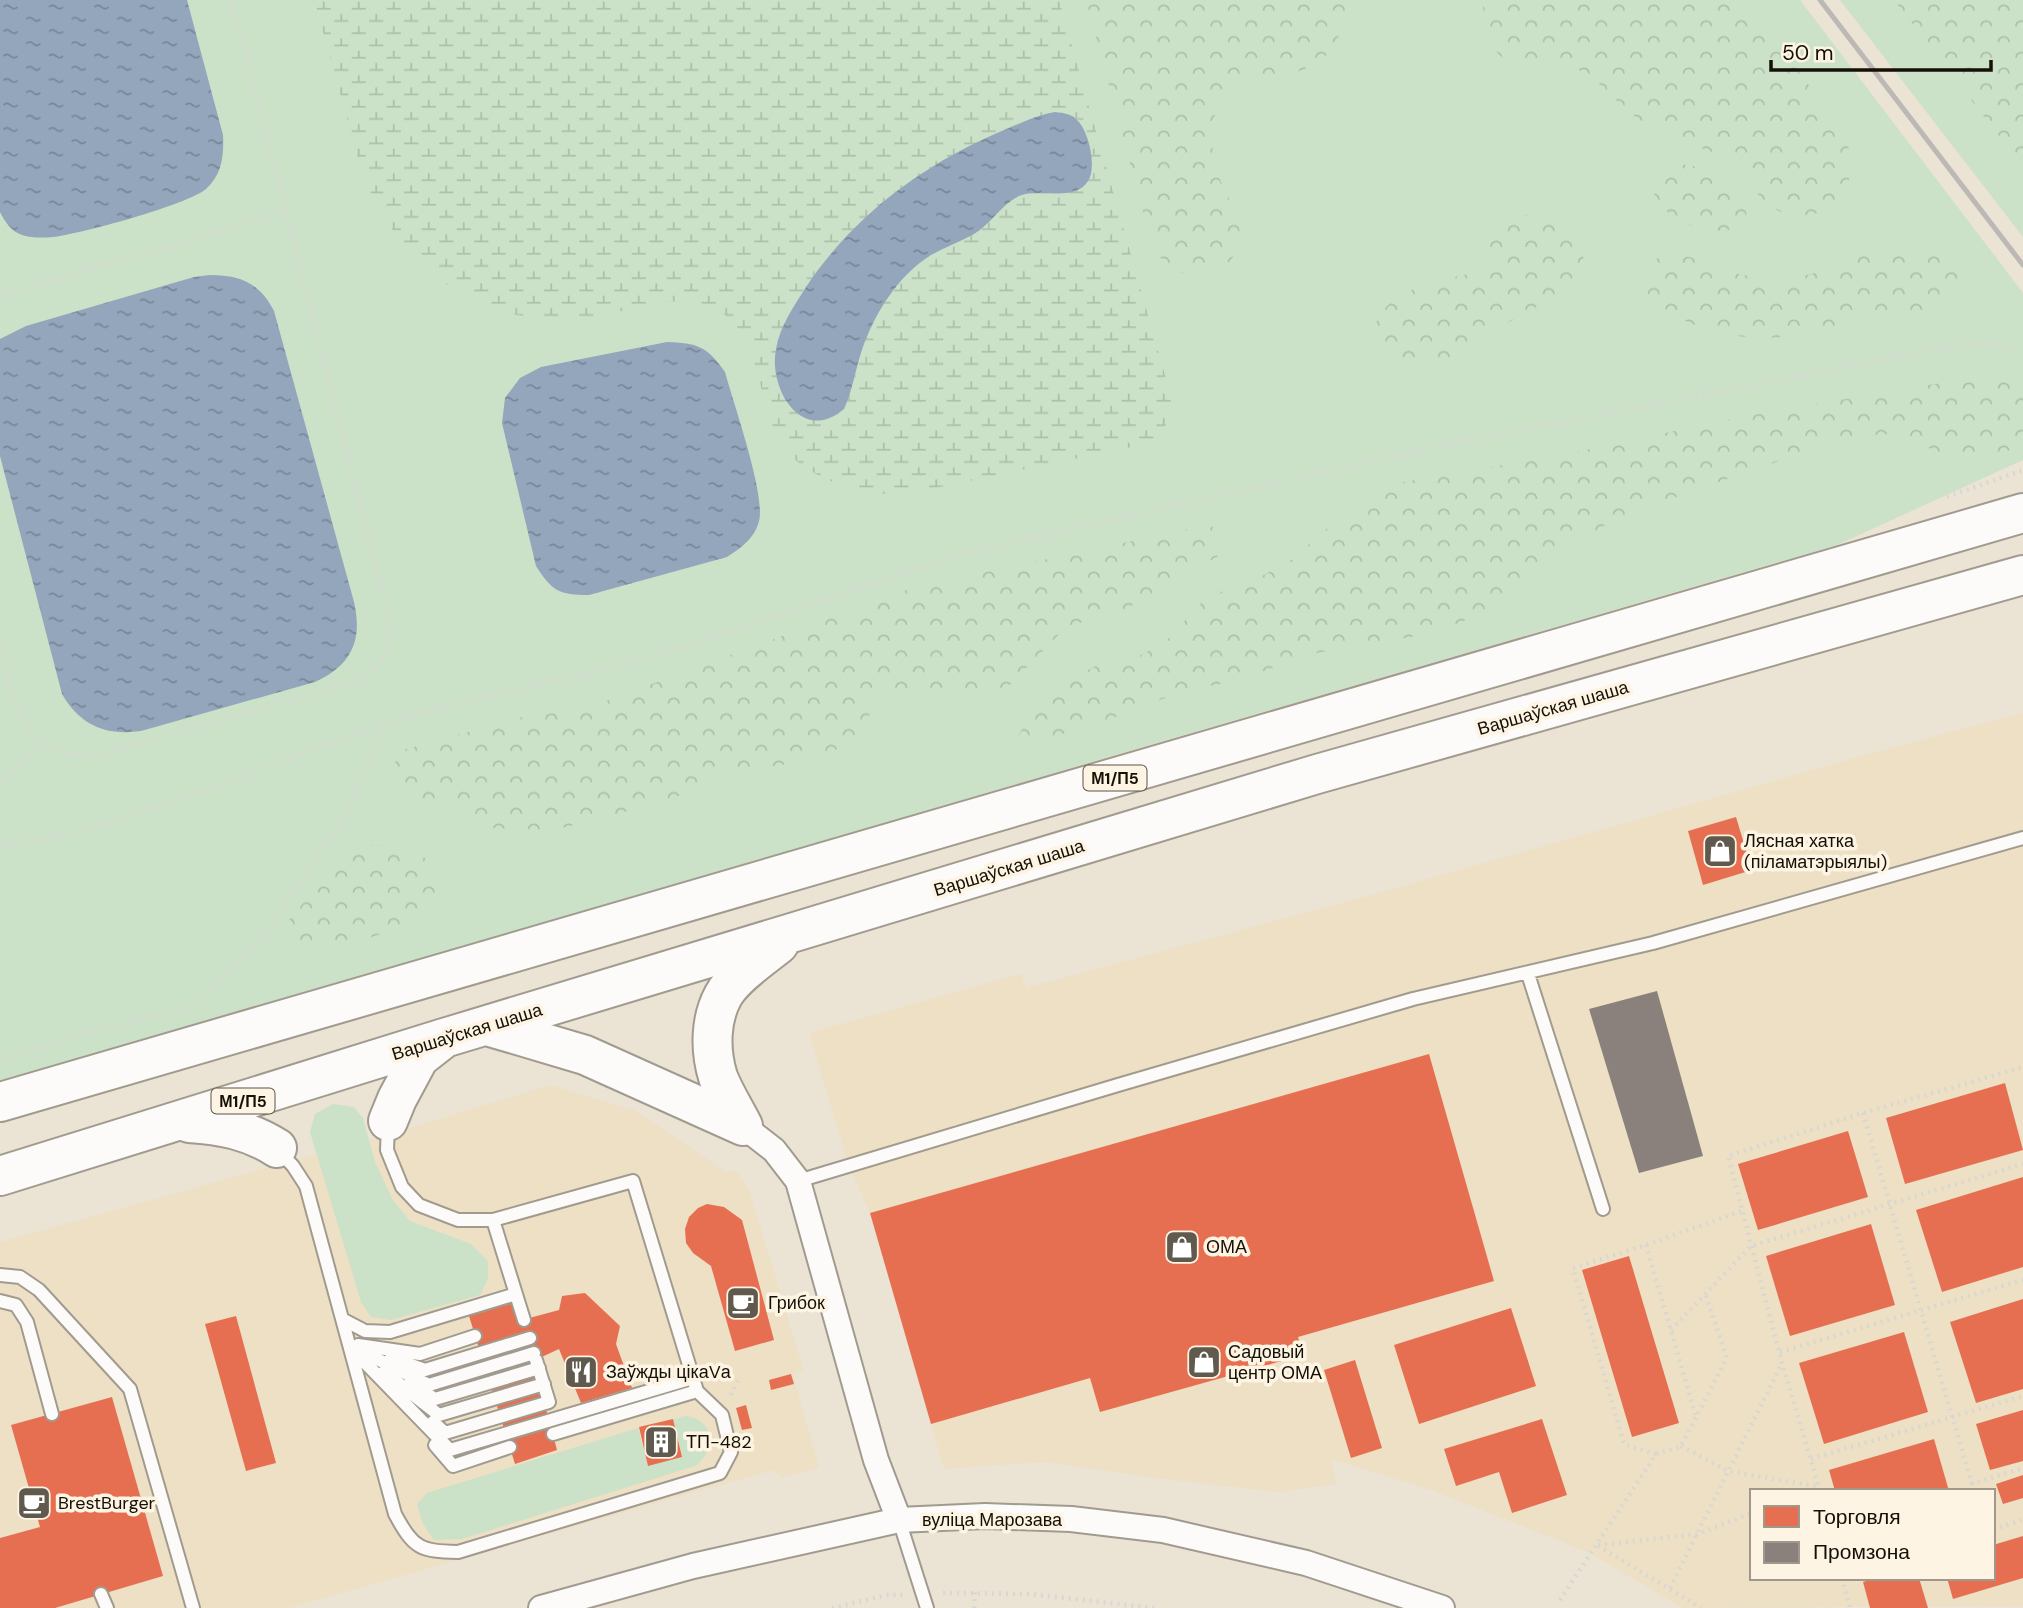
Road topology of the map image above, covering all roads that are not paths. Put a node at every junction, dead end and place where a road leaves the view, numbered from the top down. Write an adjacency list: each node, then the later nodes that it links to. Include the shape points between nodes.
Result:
1 (2023, 513): 8 (highway, М1/П5)
2 (2023, 575): 4 (highway, Варшаўская шаша / М1/П5, via 1317,774)
3 (2023, 838): 5 (lane)
4 (789, 936): 6 (highway, Варшаўская шаша / М1/П5); 11 (highway, via 723,994 713,1019 718,1077)
5 (1528, 974): 14 (lane, via 1413,999); 15 (lane)
6 (487, 1026): 7 (highway, Варшаўская шаша / М1/П5); 11 (highway, via 584,1055)
7 (444, 1038): 9 (highway, via 419,1058); 10 (highway, Варшаўская шаша / М1/П5)
8 (0, 1102)
9 (388, 1121): 16 (lane, via 387,1150 402,1187 419,1205 458,1220)
10 (176, 1122): 12 (highway, via 242,1130); 13 (highway, Варшаўская шаша / М1/П5)
11 (743, 1126): 14 (street, via 774,1150)
12 (277, 1148): 20 (lane, via 306,1186)
13 (0, 1176)
14 (798, 1181): 31 (street, via 876,1460)
15 (1603, 1209)
16 (493, 1220): 18 (lane); 25 (lane, via 633,1181)
17 (0, 1275): 34 (lane, via 20,1277 39,1290 130,1389)
18 (516, 1294): 20 (lane, via 390,1332 365,1331); 21 (lane)
19 (0, 1301): 28 (lane, via 16,1305 27,1322)
20 (342, 1319): 24 (lane)
21 (524, 1320)
22 (475, 1335): 24 (lane, via 420,1354)
23 (530, 1338): 24 (lane, via 425,1370)
24 (347, 1344): 25 (lane, via 450,1450); 26 (lane, via 429,1385 536,1363); 26 (lane, via 439,1415); 26 (lane, via 445,1433 549,1402); 27 (lane, via 395,1514 407,1536 428,1551 458,1552 720,1473 731,1452 722,1415); 30 (lane, via 453,1466)
25 (693, 1378): 27 (lane)
26 (544, 1384)
27 (697, 1391): 29 (lane)
28 (51, 1414)
29 (553, 1434)
30 (509, 1447)
31 (899, 1520): 35 (street, вуліца Марозава, via 682,1569); 36 (lane); 37 (street, вуліца Марозава, via 1001,1516 1163,1530 1307,1563)
32 (101, 1594): 33 (lane)
33 (107, 1608)
34 (193, 1608)
35 (541, 1608)
36 (927, 1608)
37 (1442, 1608)

